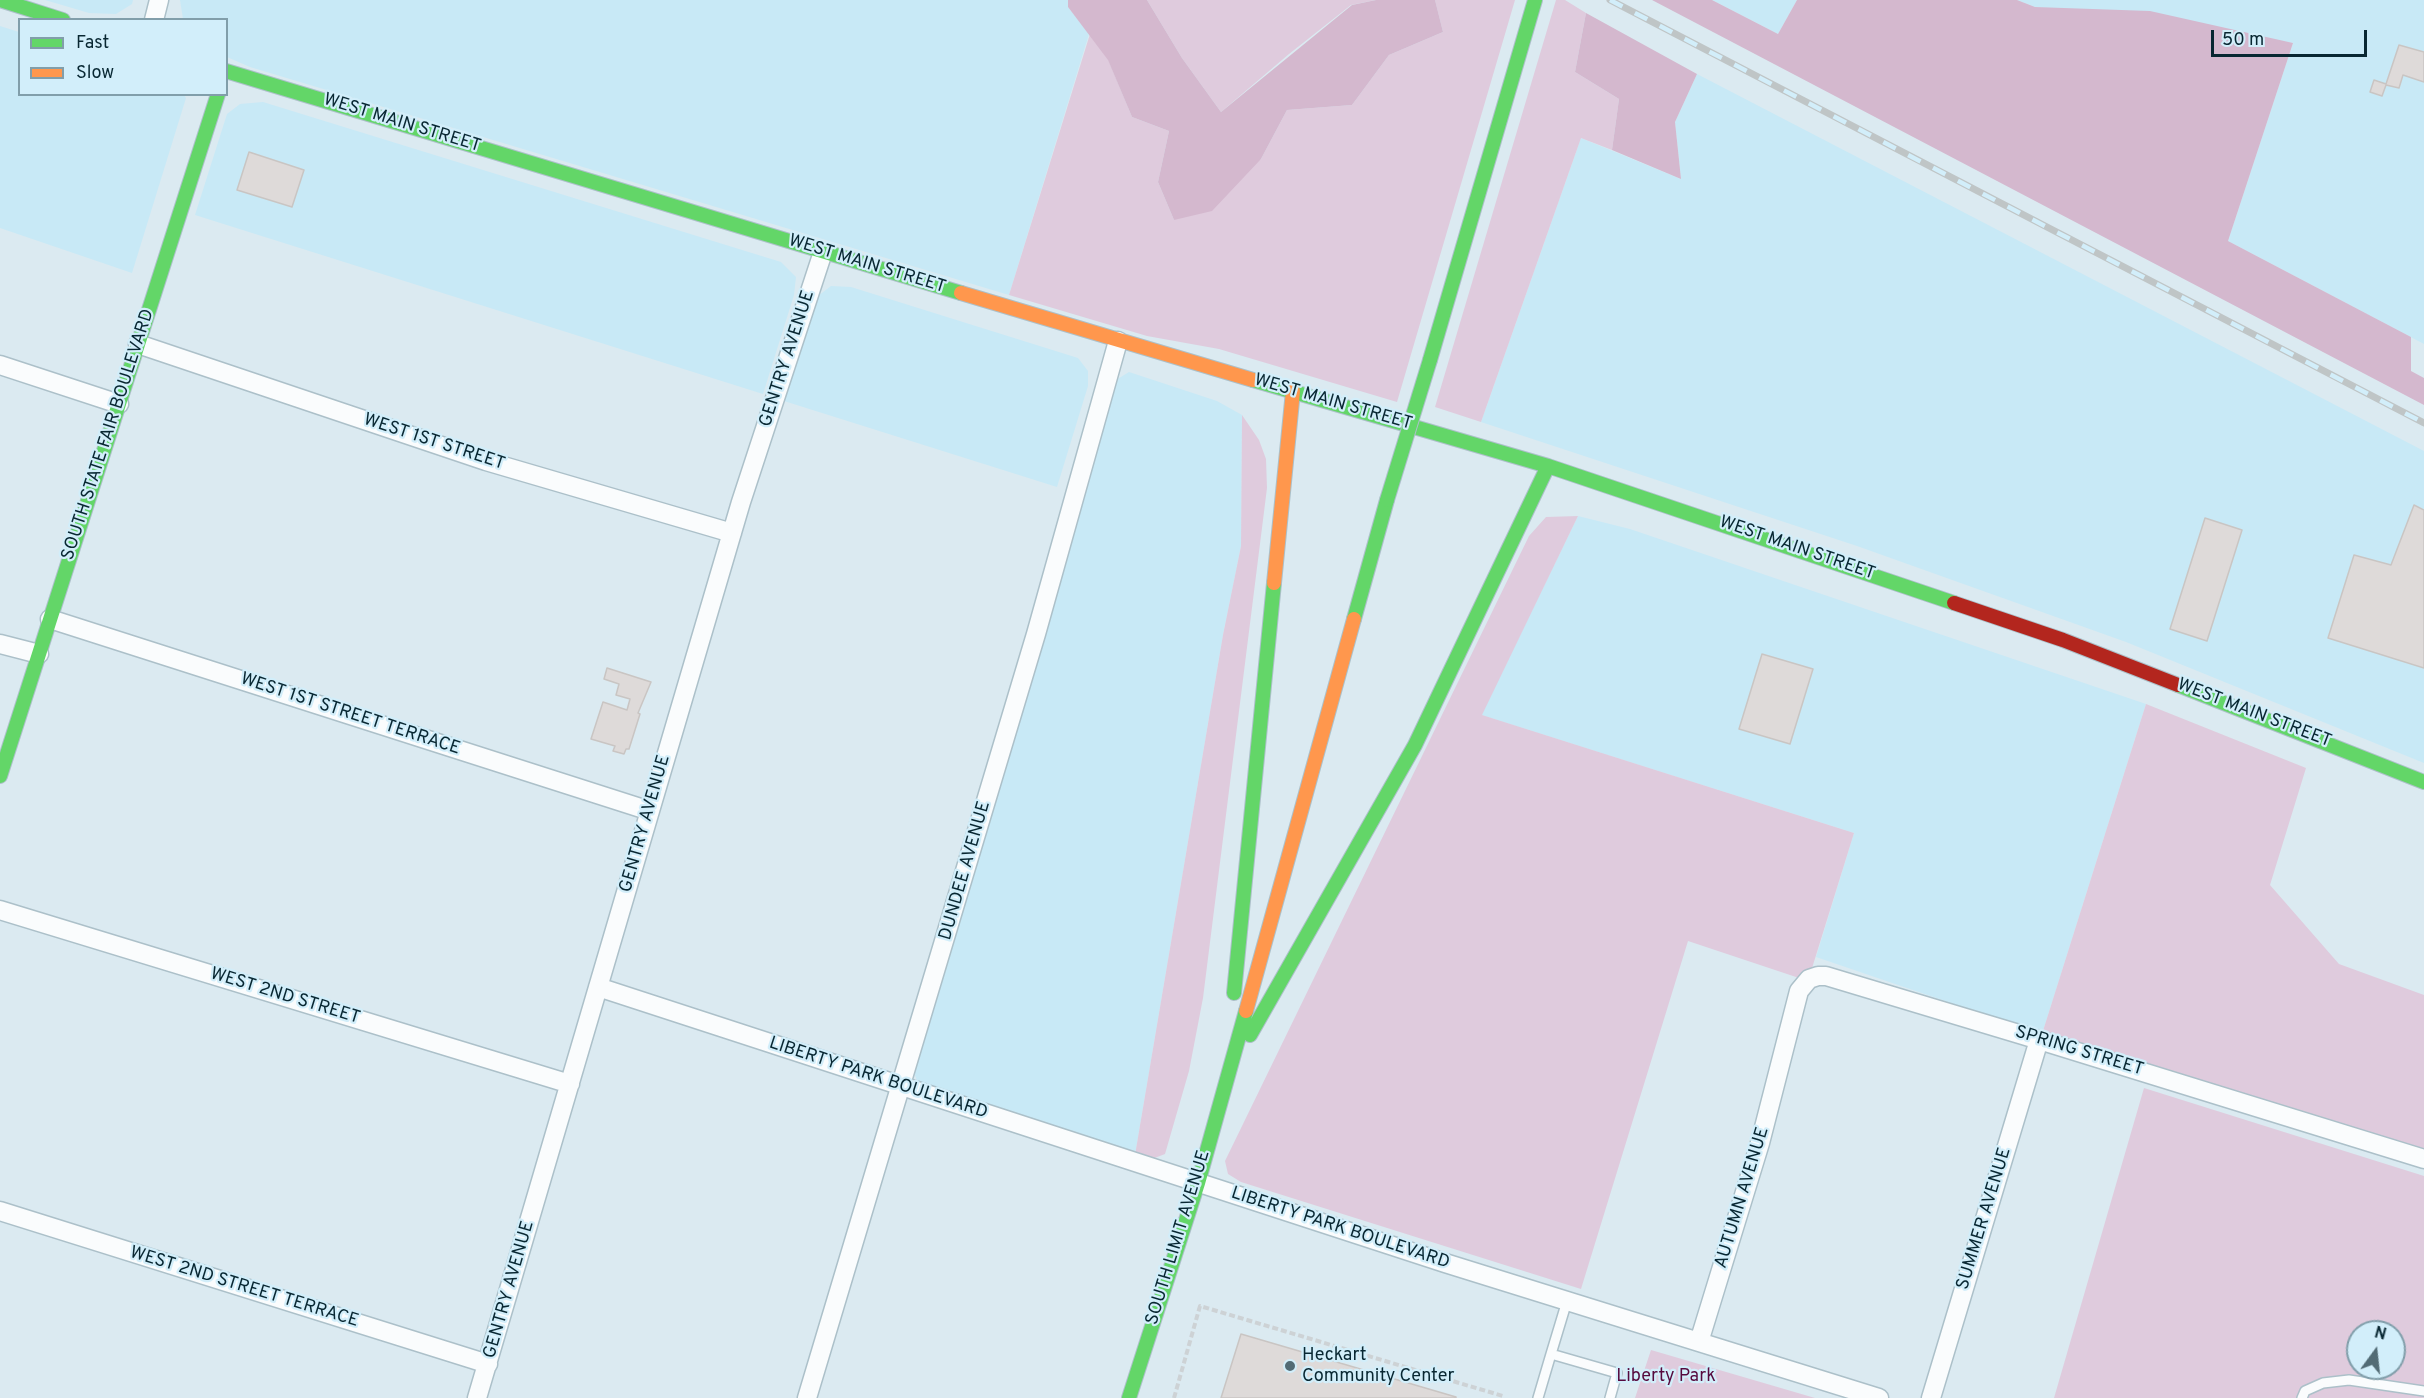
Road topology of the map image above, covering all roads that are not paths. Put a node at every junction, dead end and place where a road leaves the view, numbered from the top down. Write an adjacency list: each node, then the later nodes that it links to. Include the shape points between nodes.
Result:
1 (0, 0): 4 (main road)
2 (159, 0): 5 (street)
3 (1535, 0): 26 (main road, bridge, via 1387,500)
4 (57, 18)
5 (154, 18)
6 (228, 72): 8 (main road, WEST MAIN STREET)
7 (217, 96): 10 (main road, SOUTH STATE FAIR BOULEVARD)
8 (822, 252): 9 (main road, WEST MAIN STREET); 15 (street, GENTRY AVENUE)
9 (1118, 341): 12 (main road, WEST MAIN STREET); 28 (street, DUNDEE AVENUE)
10 (138, 344): 13 (main road, SOUTH STATE FAIR BOULEVARD); 15 (street, WEST 1ST STREET, via 486,460)
11 (0, 366): 13 (street)
12 (1293, 391): 14 (main road, WEST MAIN STREET); 26 (main road)
13 (119, 404): 16 (main road, SOUTH STATE FAIR BOULEVARD)
14 (1548, 465): 20 (main road, WEST MAIN STREET, via 2063,640); 26 (main road, via 1415,745)
15 (732, 533): 21 (street, GENTRY AVENUE)
16 (50, 619): 18 (main road, SOUTH STATE FAIR BOULEVARD); 21 (street, WEST 1ST STREET TERRACE)
17 (0, 644): 18 (street)
18 (39, 654): 19 (main road, SOUTH STATE FAIR BOULEVARD)
19 (0, 776)
20 (2424, 782)
21 (650, 811): 23 (street, GENTRY AVENUE)
22 (0, 910): 27 (street, WEST 2ND STREET)
23 (598, 987): 27 (street, GENTRY AVENUE); 28 (street, LIBERTY PARK BOULEVARD)
24 (2039, 1040): 25 (street, SPRING STREET, via 1818,976 1809,979 1799,991); 29 (street, SPRING STREET); 43 (street, SUMMER AVENUE)
25 (1783, 1053): 33 (street, AUTUMN AVENUE, via 1760,1143)
26 (1225, 1077): 30 (main road, SOUTH LIMIT AVENUE)
27 (570, 1084): 35 (street, GENTRY AVENUE)
28 (902, 1087): 30 (street, LIBERTY PARK BOULEVARD); 38 (street, DUNDEE AVENUE)
29 (2424, 1159)
30 (1198, 1183): 32 (street, LIBERTY PARK BOULEVARD); 39 (main road, SOUTH LIMIT AVENUE)
31 (0, 1211): 35 (street, WEST 2ND STREET TERRACE)
32 (1567, 1301): 33 (street, LIBERTY PARK BOULEVARD); 34 (lane)
33 (1699, 1342): 42 (street, LIBERTY PARK BOULEVARD)
34 (1551, 1354): 40 (lane); 41 (lane, via 1617,1373)
35 (488, 1364): 37 (street, GENTRY AVENUE)
36 (2424, 1391): 44 (lane, via 2349,1380 2323,1383 2305,1391)
37 (477, 1398)
38 (807, 1398)
39 (1128, 1398)
40 (1538, 1398)
41 (1610, 1398)
42 (1879, 1398)
43 (1931, 1398)
44 (2302, 1398)

